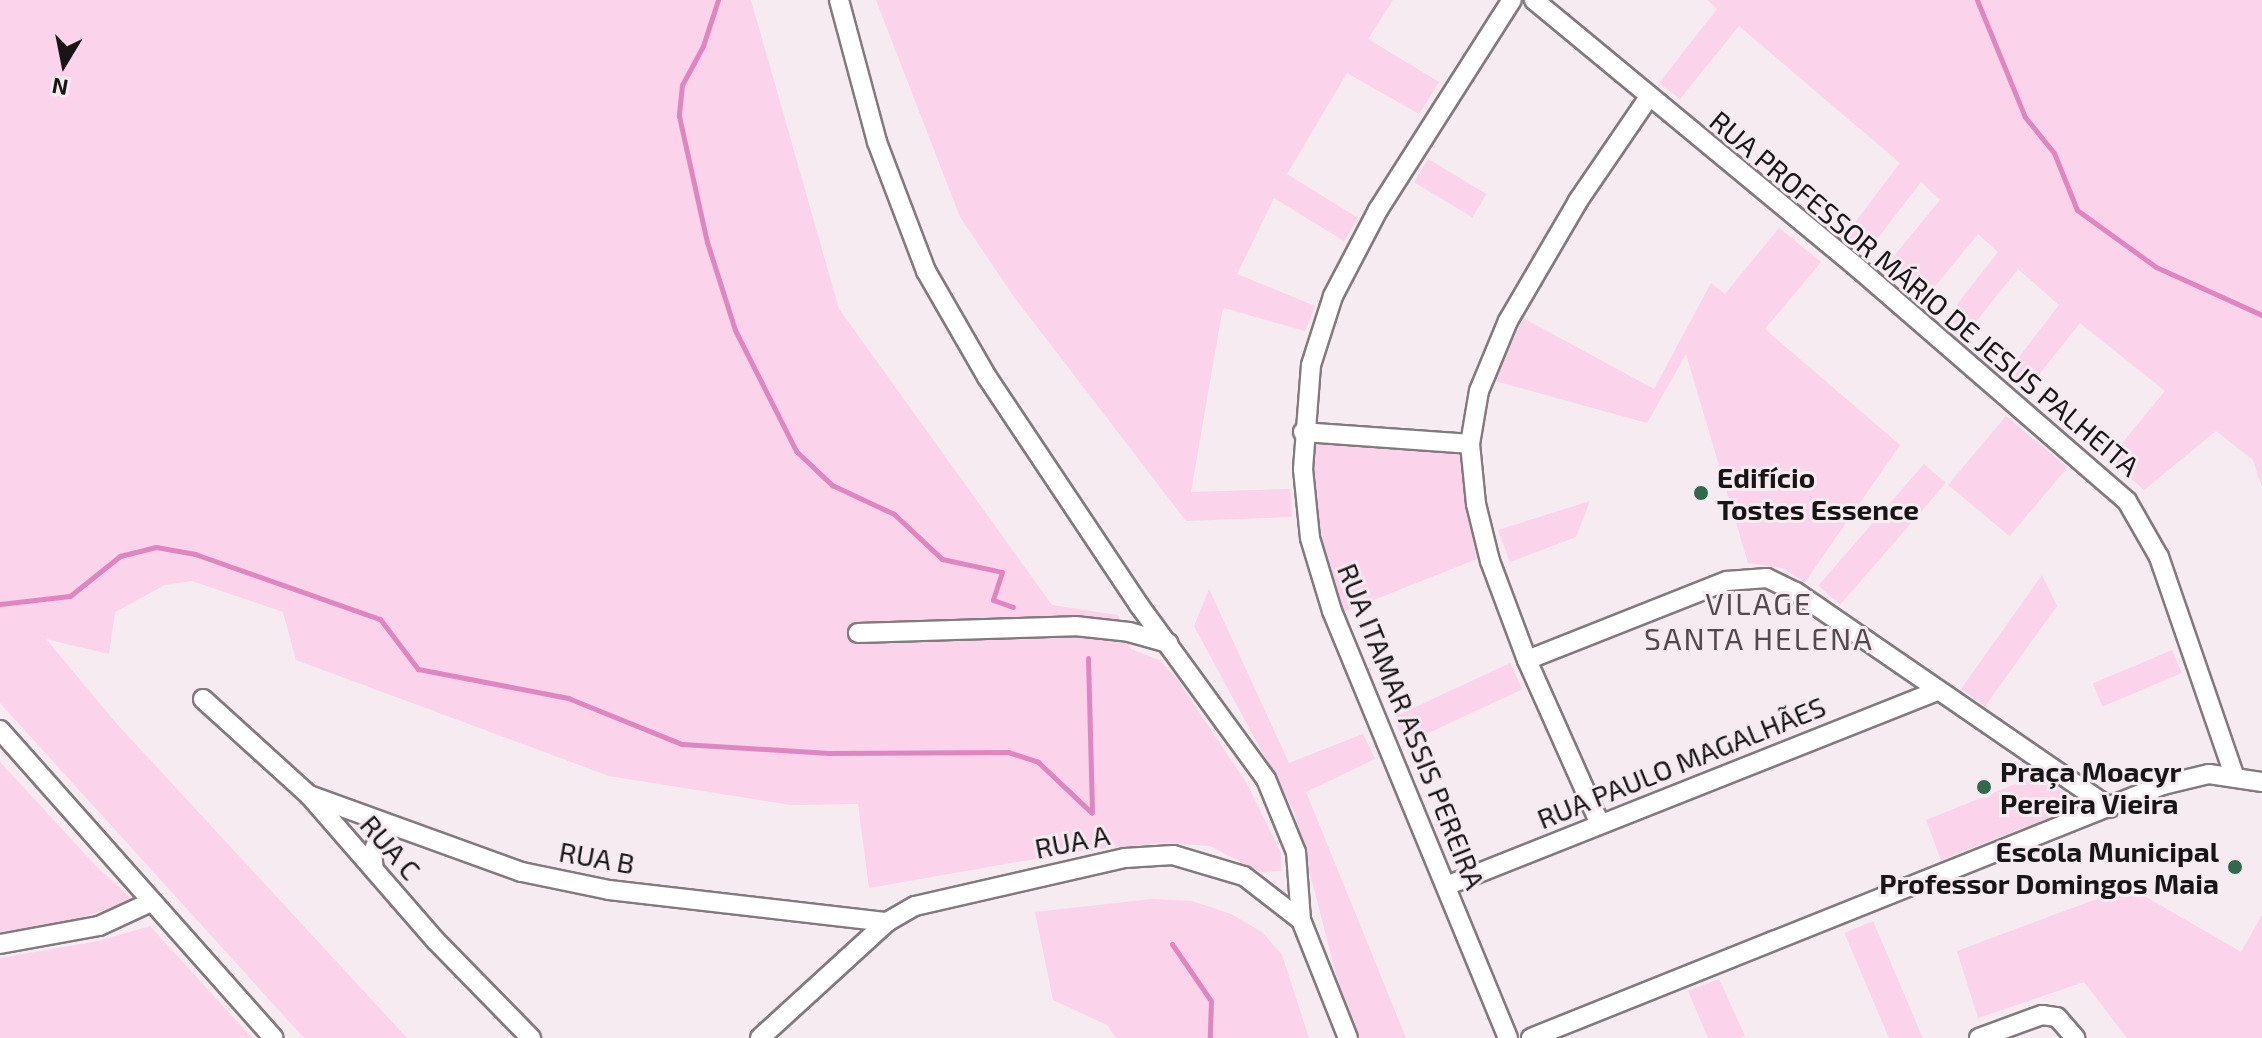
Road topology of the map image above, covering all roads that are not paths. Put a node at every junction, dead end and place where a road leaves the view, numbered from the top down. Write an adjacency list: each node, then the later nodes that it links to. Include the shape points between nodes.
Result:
1 (839, 0): 8 (street, via 881,155 931,280 987,377)
2 (1512, 0): 5 (street, RUA ITAMAR ASSIS PEREIRA, via 1355,249 1319,330)
3 (1534, 0): 4 (street, RUA PROFESSOR MÁRIO DE JESUS PALHEITA)
4 (1649, 97): 6 (street, via 1508,321 1479,391); 13 (street, RUA PROFESSOR MÁRIO DE JESUS PALHEITA, via 1871,279 2127,501 2159,557)
5 (1303, 432): 6 (street); 20 (street, RUA ITAMAR ASSIS PEREIRA, via 1305,506 1318,571)
6 (1470, 444): 9 (street, via 1485,542)
7 (858, 633): 8 (street, via 1075,626)
8 (1168, 643): 22 (street, via 1277,800 1296,852)
9 (1527, 660): 10 (street, via 1727,581 1754,576 1796,592); 17 (street)
10 (1937, 691): 16 (street); 17 (street, RUA PAULO MAGALHÃES)
11 (203, 699): 15 (street, RUA C)
12 (0, 730): 21 (street)
13 (2234, 775): 14 (street); 16 (street, via 2179,780)
14 (2262, 782)
15 (309, 795): 18 (street, RUA B); 19 (street, RUA C)
16 (2110, 808): 30 (street)
17 (1600, 824): 20 (street, RUA PAULO MAGALHÃES)
18 (393, 826): 19 (street, via 372,854); 23 (street, RUA B, via 522,872 609,890)
19 (374, 870): 26 (street, RUA C)
20 (1446, 886): 29 (street, RUA ITAMAR ASSIS PEREIRA)
21 (151, 902): 24 (street, via 99,926); 25 (street)
22 (1301, 920): 23 (street, RUA A, via 1244,876 1173,855 1125,858 946,896); 28 (street)
23 (887, 922): 27 (street, RUA A)
24 (0, 944)
25 (273, 1038)
26 (531, 1038)
27 (760, 1038)
28 (1348, 1038)
29 (1508, 1038)
30 (1531, 1038)
31 (1979, 1038): 32 (street, via 2042,1015 2057,1017)
32 (2075, 1038)

